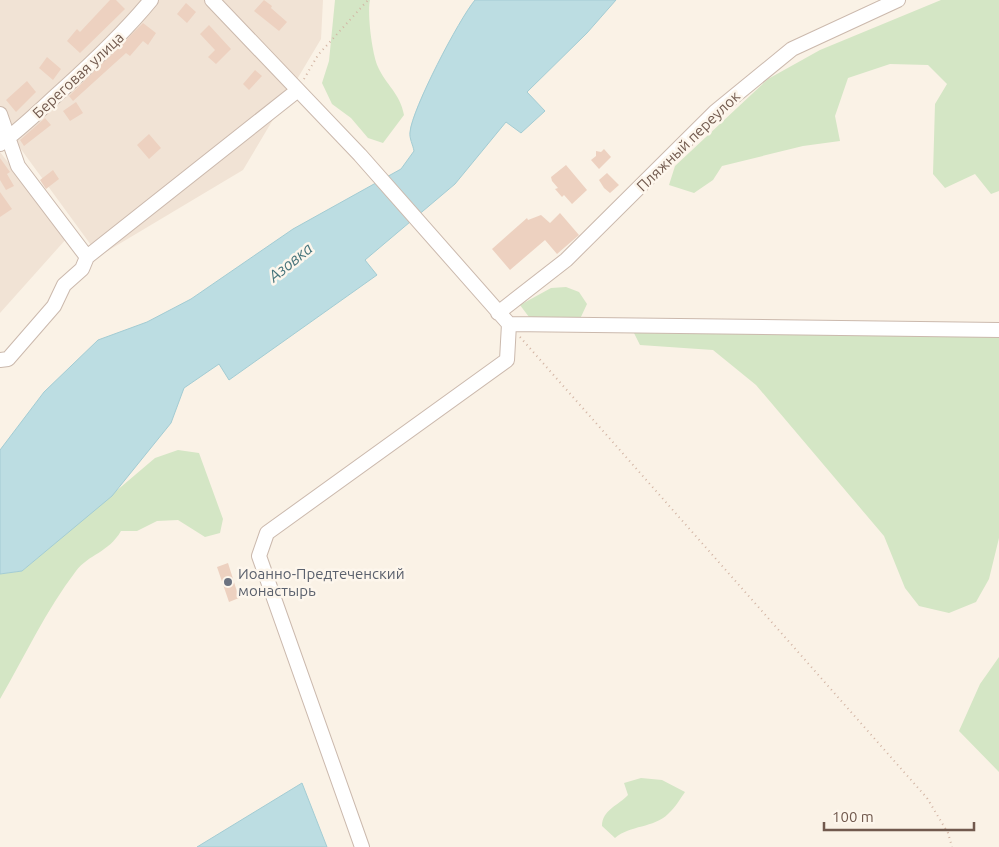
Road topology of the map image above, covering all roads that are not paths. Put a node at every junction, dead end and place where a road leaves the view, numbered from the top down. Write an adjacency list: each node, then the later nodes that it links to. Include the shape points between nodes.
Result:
1 (151, 0): 6 (street, Береговая улица, via 122,33)
2 (212, 0): 4 (street)
3 (898, 0): 8 (street, Пляжный переулок, via 792,49 715,112)
4 (298, 90): 7 (street); 8 (street)
5 (0, 114): 6 (street)
6 (4, 141): 7 (street, via 18,166)
7 (87, 257): 10 (street, via 82,269 64,285 54,306 8,359)
8 (504, 318): 9 (street); 11 (street, via 507,360 267,533 259,556)
9 (999, 330)
10 (0, 360)
11 (362, 847)

